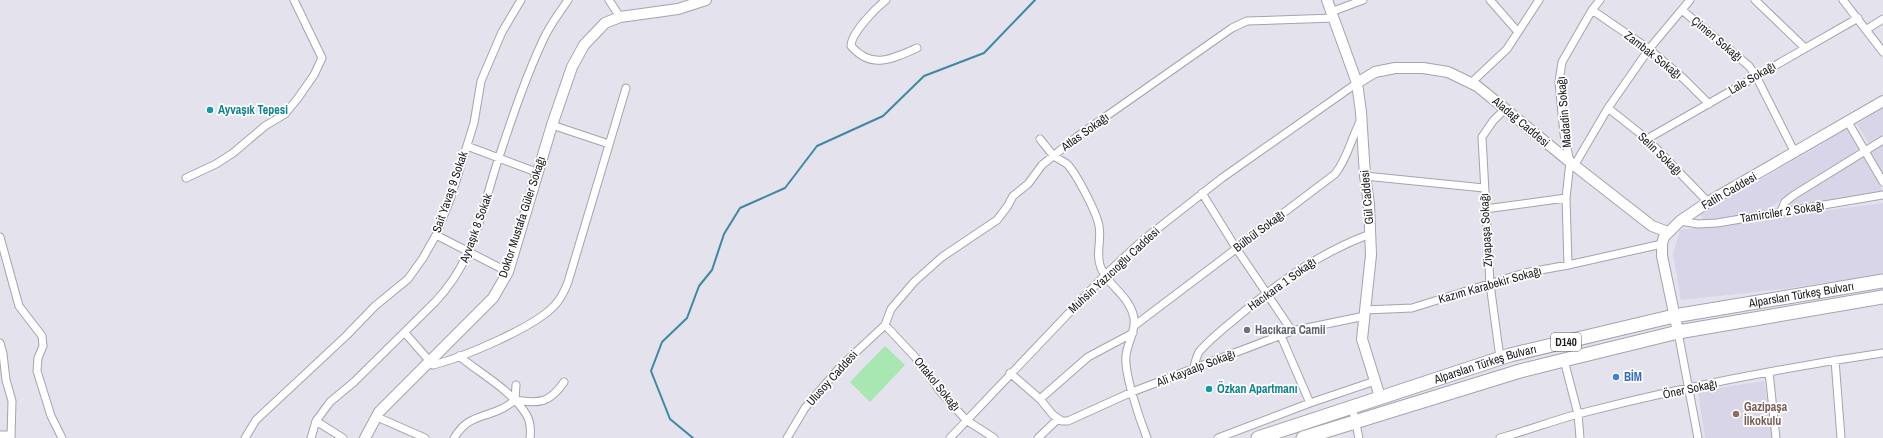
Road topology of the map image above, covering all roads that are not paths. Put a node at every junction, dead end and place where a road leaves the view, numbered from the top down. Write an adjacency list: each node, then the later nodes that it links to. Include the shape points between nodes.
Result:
1 (294, 0): 50 (street, via 322,58 314,75 285,114 265,126 216,164)
2 (521, 0): 42 (street, Sait Yavaş 9 Sokak, via 502,32 481,81 474,123)
3 (568, 0): 46 (street, Ayvaşık 8 Sokak, via 544,37)
4 (609, 0): 18 (street)
5 (706, 0): 18 (street, Doktor Mustafa Güler Sokağı, via 678,9)
6 (886, 0): 23 (street, via 855,35 851,46 865,58 877,62 901,56)
7 (1327, 0): 17 (street, Gül Caddesi)
8 (1362, 0): 17 (street, Atlas Sokağı)
9 (1490, 0): 22 (street)
10 (1539, 0): 22 (street)
11 (1600, 0): 15 (street, Madadin Sokağı)
12 (1690, 0): 16 (street)
13 (1755, 0): 24 (street)
14 (1843, 0): 19 (street)
15 (1592, 10): 25 (street, Zambak Sokağı); 47 (street, Madadin Sokağı, via 1562,62 1559,82 1564,134)
16 (1682, 10): 25 (street); 27 (street, Çimen Sokağı, via 1748,66)
17 (1333, 15): 28 (street, Gül Caddesi); 45 (street, Atlas Sokağı, via 1247,21 1232,28)
18 (620, 17): 37 (street, Doktor Mustafa Güler Sokağı, via 605,23 584,45 572,67)
19 (1858, 18): 21 (street); 24 (street, Lale Sokağı)
20 (1883, 19): 21 (street)
21 (1867, 29): 26 (street)
22 (1518, 32): 29 (street, via 1502,54)
23 (917, 48)
24 (1805, 48): 27 (street, Lale Sokağı)
25 (1649, 49): 32 (street, Zambak Sokağı); 33 (street)
26 (1883, 52)
27 (1756, 76): 32 (street, Lale Sokağı); 44 (street, Çimen Sokağı)
28 (1356, 82): 29 (street, Aladağ Caddesi, via 1375,72 1395,68 1423,68 1448,72); 35 (street, Gül Caddesi); 53 (street, Muhsin Yazıcıoğlu Caddesi)
29 (1470, 83): 34 (street, Aladağ Caddesi)
30 (626, 88): 41 (street)
31 (1883, 101): 36 (street, Fatih Caddesi)
32 (1709, 104): 39 (street, Lale Sokağı)
33 (1608, 108): 39 (street, Selin Sokağı); 47 (street)
34 (1505, 109): 47 (street, Aladağ Caddesi); 52 (street, Ziyapaşa Sokağı, via 1482,137)
35 (1361, 120): 49 (street, Gül Caddesi); 65 (street, Bülbül Sokağı, via 1348,154 1335,174)
36 (1848, 122): 43 (street); 44 (street, Fatih Caddesi)
37 (552, 125): 41 (street); 48 (street, Doktor Mustafa Güler Sokağı)
38 (1040, 139): 45 (street)
39 (1647, 139): 56 (street, Selin Sokağı)
40 (1883, 140): 43 (street)
41 (609, 144): 84 (street, via 564,293 555,305 534,321)
42 (467, 146): 46 (street); 62 (street, Sait Yavaş 9 Sokak)
43 (1865, 151): 51 (street); 58 (street, via 1794,195 1785,202)
44 (1795, 153): 56 (street, Fatih Caddesi)
45 (1054, 155): 69 (street, via 1077,177 1093,210 1099,226 1098,252); 76 (street, Atlas Sokağı, via 1042,165 1028,184 1013,196 997,220 942,257 914,282 891,309)
46 (498, 159): 48 (street); 66 (street, Ayvaşık 8 Sokak, via 484,212)
47 (1572, 164): 55 (street); 60 (street, Aladağ Caddesi, via 1652,226)
48 (536, 172): 68 (street, Doktor Mustafa Güler Sokağı)
49 (1365, 176): 52 (street); 61 (street, Gül Caddesi, via 1370,204)
50 (186, 178)
51 (1883, 182)
52 (1484, 188): 57 (street, Ziyapaşa Sokağı)
53 (1202, 193): 65 (street); 69 (street, Muhsin Yazıcıoğlu Caddesi, via 1143,240)
54 (1883, 195): 58 (street, Tamirciler 2 Sokağı)
55 (1566, 198): 57 (street); 67 (street)
56 (1708, 202): 59 (street, Fatih Caddesi)
57 (1485, 209): 71 (street, Ziyapaşa Sokağı)
58 (1782, 211): 59 (street, Tamirciler 2 Sokağı, via 1717,223 1698,224)
59 (1680, 221): 60 (street, Fatih Caddesi)
60 (1668, 232): 64 (street, Fatih Caddesi)
61 (1370, 234): 72 (street, Hacıkara 1 Sokağı, via 1319,257); 74 (street, Gül Caddesi, via 1371,255)
62 (436, 235): 66 (street); 111 (street, Sait Yavaş 9 Sokak, via 424,258 408,279 375,306 275,401 256,420)
63 (0, 237): 110 (street, via 19,306 42,336 43,346 38,358 37,371 51,416)
64 (1662, 244): 67 (street, Kazım Karabekir Sokağı); 75 (street)
65 (1236, 248): 72 (street); 77 (street, Bülbül Sokağı)
66 (469, 252): 68 (street); 79 (street, Ayvaşık 8 Sokak, via 448,289)
67 (1568, 265): 71 (street, Kazım Karabekir Sokağı, via 1524,273)
68 (508, 272): 88 (street, Doktor Mustafa Güler Sokağı, via 493,298)
69 (1105, 275): 77 (street, via 1129,305); 91 (street, Muhsin Yazıcıoğlu Caddesi)
70 (1883, 281): 75 (highway, Alparslan Türkeş Bulvarı / D140)
71 (1490, 284): 74 (street, Kazım Karabekir Sokağı, via 1412,308); 85 (street, Ziyapaşa Sokağı)
72 (1266, 292): 78 (street); 89 (street, Hacıkara 1 Sokağı, via 1199,353)
73 (1883, 297): 80 (highway, Alparslan Türkeş Bulvarı / D140)
74 (1365, 313): 78 (street, Ali Kayaalp Sokağı); 92 (street, Gül Caddesi, via 1362,338)
75 (1674, 316): 80 (street); 85 (highway, Alparslan Türkeş Bulvarı / D140)
76 (885, 325): 105 (street, Ortakol Sokağı, via 916,358 940,391); 118 (street, Ulusoy Caddesi, via 841,366 806,408)
77 (1134, 329): 96 (street, via 1126,356); 98 (street, Bülbül Sokağı, via 1088,357)
78 (1292, 331): 81 (street, Ali Kayaalp Sokağı)
79 (405, 332): 88 (street); 106 (street, Ayvaşık 8 Sokak, via 330,402)
80 (1678, 332): 86 (highway, Alparslan Türkeş Bulvarı / D140); 95 (street)
81 (1281, 336): 89 (street, Ali Kayaalp Sokağı); 100 (street)
82 (0, 343): 109 (street, via 12,401)
83 (1883, 353): 87 (street, Öner Sokağı)
84 (459, 356): 88 (street, via 433,365); 99 (street)
85 (1500, 358): 97 (highway, Alparslan Türkeş Bulvarı / D140)
86 (1564, 360): 102 (street); 107 (highway, Alparslan Türkeş Bulvarı / D140)
87 (1835, 360): 90 (street, Öner Sokağı); 131 (street)
88 (429, 361): 103 (street, Doktor Mustafa Güler Sokağı)
89 (1193, 370): 96 (street, Ali Kayaalp Sokağı)
90 (1769, 372): 95 (street, Öner Sokağı); 130 (street)
91 (1010, 373): 98 (street); 105 (street, Muhsin Yazıcıoğlu Caddesi)
92 (1375, 381): 97 (street, Gül Caddesi); 100 (street)
93 (564, 382): 99 (street, via 553,395 539,402)
94 (516, 385): 99 (street)
95 (1689, 388): 102 (street, Öner Sokağı); 129 (street)
96 (1132, 392): 104 (street, Ali Kayaalp Sokağı, via 1068,421); 122 (street)
97 (1380, 397): 101 (highway, Alparslan Türkeş Bulvarı / D140)
98 (1040, 399): 104 (street)
99 (516, 400): 116 (street, via 500,410 470,420); 117 (street, via 531,424)
100 (1310, 403): 123 (street)
101 (1352, 406): 107 (street); 124 (highway, Alparslan Türkeş Bulvarı / D140)
102 (1578, 414): 127 (street, Öner Sokağı); 128 (street)
103 (376, 417): 114 (street, Doktor Mustafa Güler Sokağı); 115 (street)
104 (1058, 419): 121 (street)
105 (966, 420): 119 (street, Muhsin Yazıcıoğlu Caddesi); 120 (street, Ortakol Sokağı)
106 (316, 421): 112 (street, Ayvaşık 8 Sokak); 113 (street)
107 (1356, 421): 125 (highway, Alparslan Türkeş Bulvarı / D140); 126 (street)
108 (0, 436): 109 (street)
109 (11, 437)
110 (62, 438)
111 (245, 438)
112 (311, 438)
113 (344, 438)
114 (365, 438)
115 (425, 438)
116 (454, 438)
117 (530, 438)
118 (787, 438)
119 (950, 438)
120 (994, 438)
121 (1038, 438)
122 (1147, 438)
123 (1218, 438)
124 (1258, 438)
125 (1304, 438)
126 (1359, 438)
127 (1500, 438)
128 (1580, 438)
129 (1698, 438)
130 (1776, 438)
131 (1841, 438)

